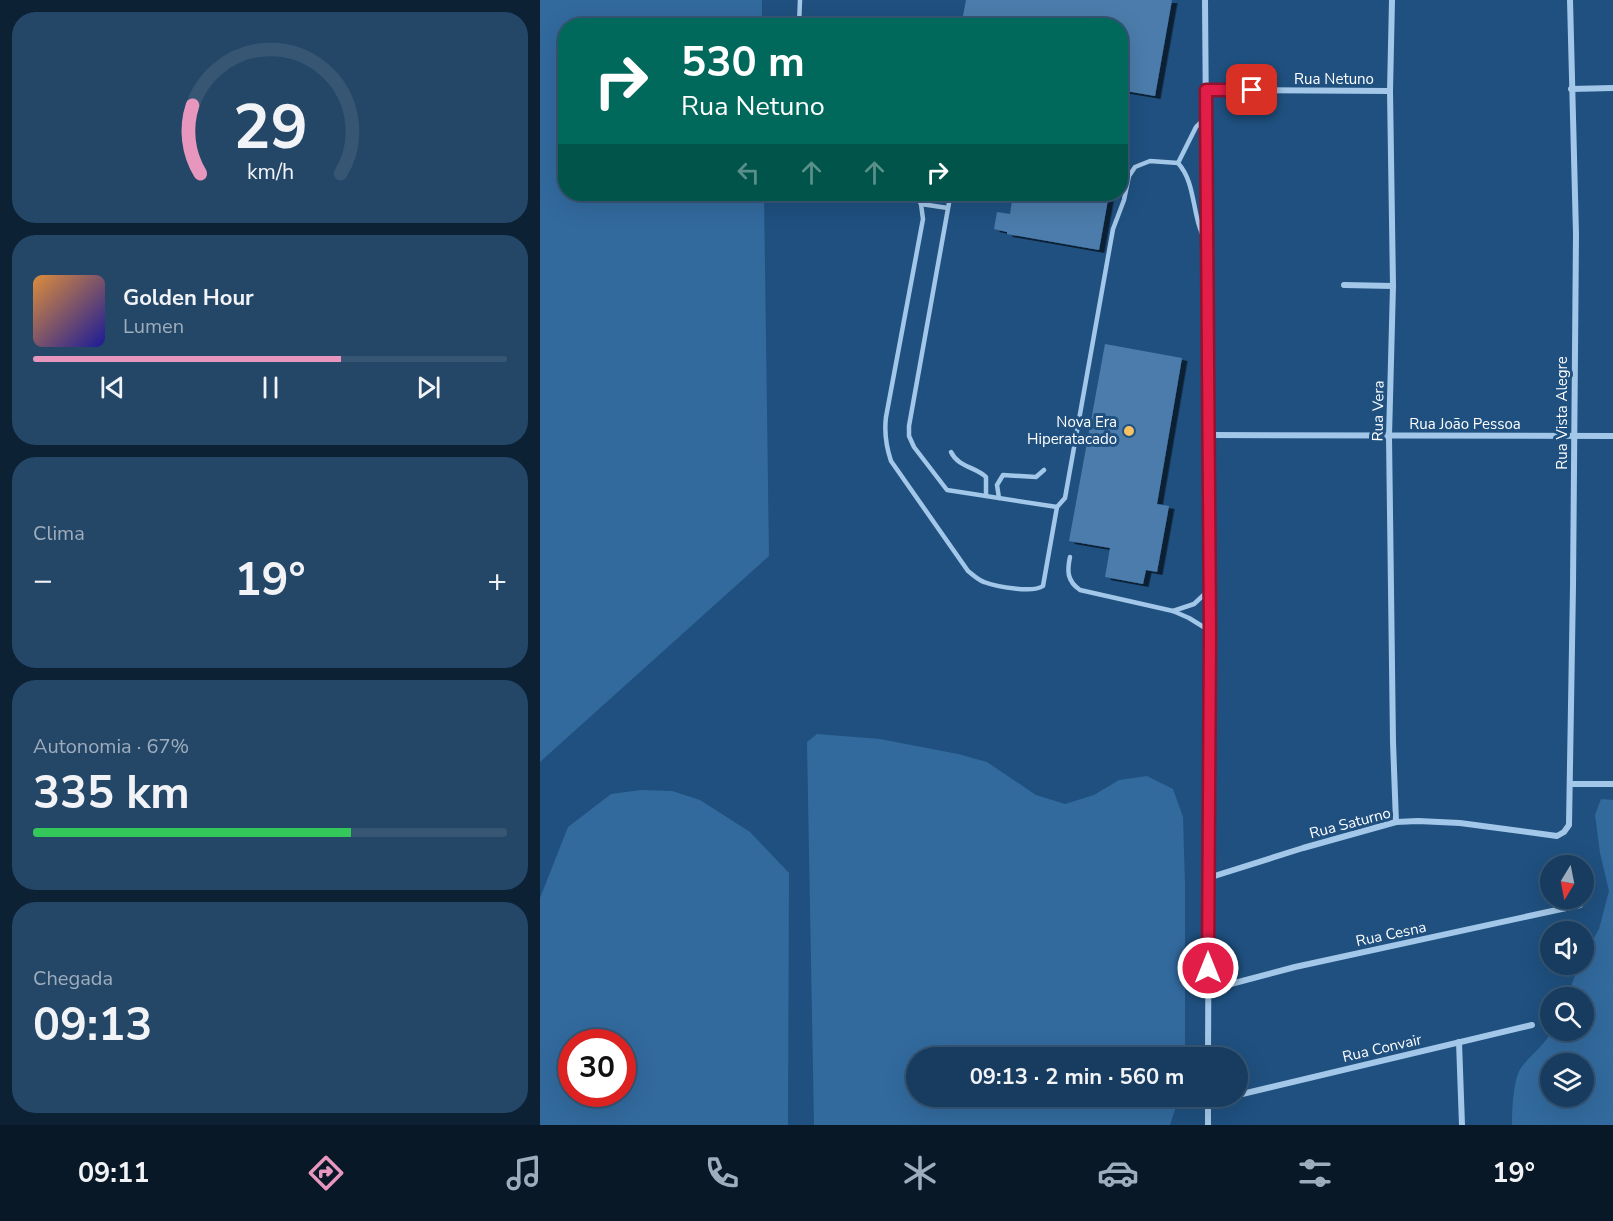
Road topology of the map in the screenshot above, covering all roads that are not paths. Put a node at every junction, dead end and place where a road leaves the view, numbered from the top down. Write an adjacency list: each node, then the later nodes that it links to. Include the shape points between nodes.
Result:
1 (800, 0): 5 (lane)
2 (1205, 0): 8 (street)
3 (1392, 0): 9 (street, Rua Vera)
4 (1570, 0): 6 (street, Rua Vista Alegre)
5 (799, 18)
6 (1571, 88): 7 (street); 23 (street, Rua Vista Alegre, via 1576,234)
7 (1613, 88)
8 (1206, 90): 9 (street, Rua Netuno); 10 (street)
9 (1390, 91): 20 (street, Rua Vera)
10 (1206, 117): 11 (lane, via 1196,127); 18 (street)
11 (1178, 163): 12 (lane, via 1145,162 1135,167); 18 (lane, via 1188,177 1197,223)
12 (1128, 181)
13 (920, 201): 16 (lane)
14 (948, 201): 17 (lane)
15 (1124, 201): 29 (lane, via 1113,229 1065,498)
16 (921, 204): 17 (lane); 29 (lane, via 922,227 886,417 891,461 968,571 988,584 1031,591 1043,586)
17 (948, 208): 27 (lane, via 909,436 947,490)
18 (1206, 241): 21 (street)
19 (1344, 285): 20 (street)
20 (1393, 286): 22 (street, Rua Vera)
21 (1209, 435): 22 (street, Rua João Pessoa); 31 (street)
22 (1389, 436): 23 (street, Rua João Pessoa); 36 (street, Rua Vera)
23 (1574, 436): 24 (street, Rua João Pessoa); 34 (street, Rua Vista Alegre)
24 (1613, 436)
25 (951, 452): 27 (lane, via 957,461 986,477)
26 (1044, 470): 28 (lane, via 1036,477 1003,475 997,485)
27 (986, 496): 28 (lane)
28 (999, 498): 29 (lane)
29 (1057, 507)
30 (1070, 557): 32 (lane, via 1068,575 1080,590)
31 (1210, 589): 32 (lane, via 1194,604); 33 (street)
32 (1173, 611): 33 (lane)
33 (1210, 632): 38 (street)
34 (1570, 784): 35 (street); 37 (street, Rua Vista Alegre)
35 (1613, 784)
36 (1396, 822): 37 (street, Rua Saturno, via 1460,823 1557,836); 38 (street, Rua Saturno)
37 (1569, 825)
38 (1208, 878): 40 (street)
39 (1562, 909): 40 (street, Rua Cesna)
40 (1208, 990): 43 (street)
41 (1532, 1025): 42 (street, Rua Convair)
42 (1459, 1042): 44 (street, Rua Convair); 47 (street)
43 (1208, 1047)
44 (1248, 1093)
45 (1208, 1107): 46 (street)
46 (1208, 1125)
47 (1462, 1125)

